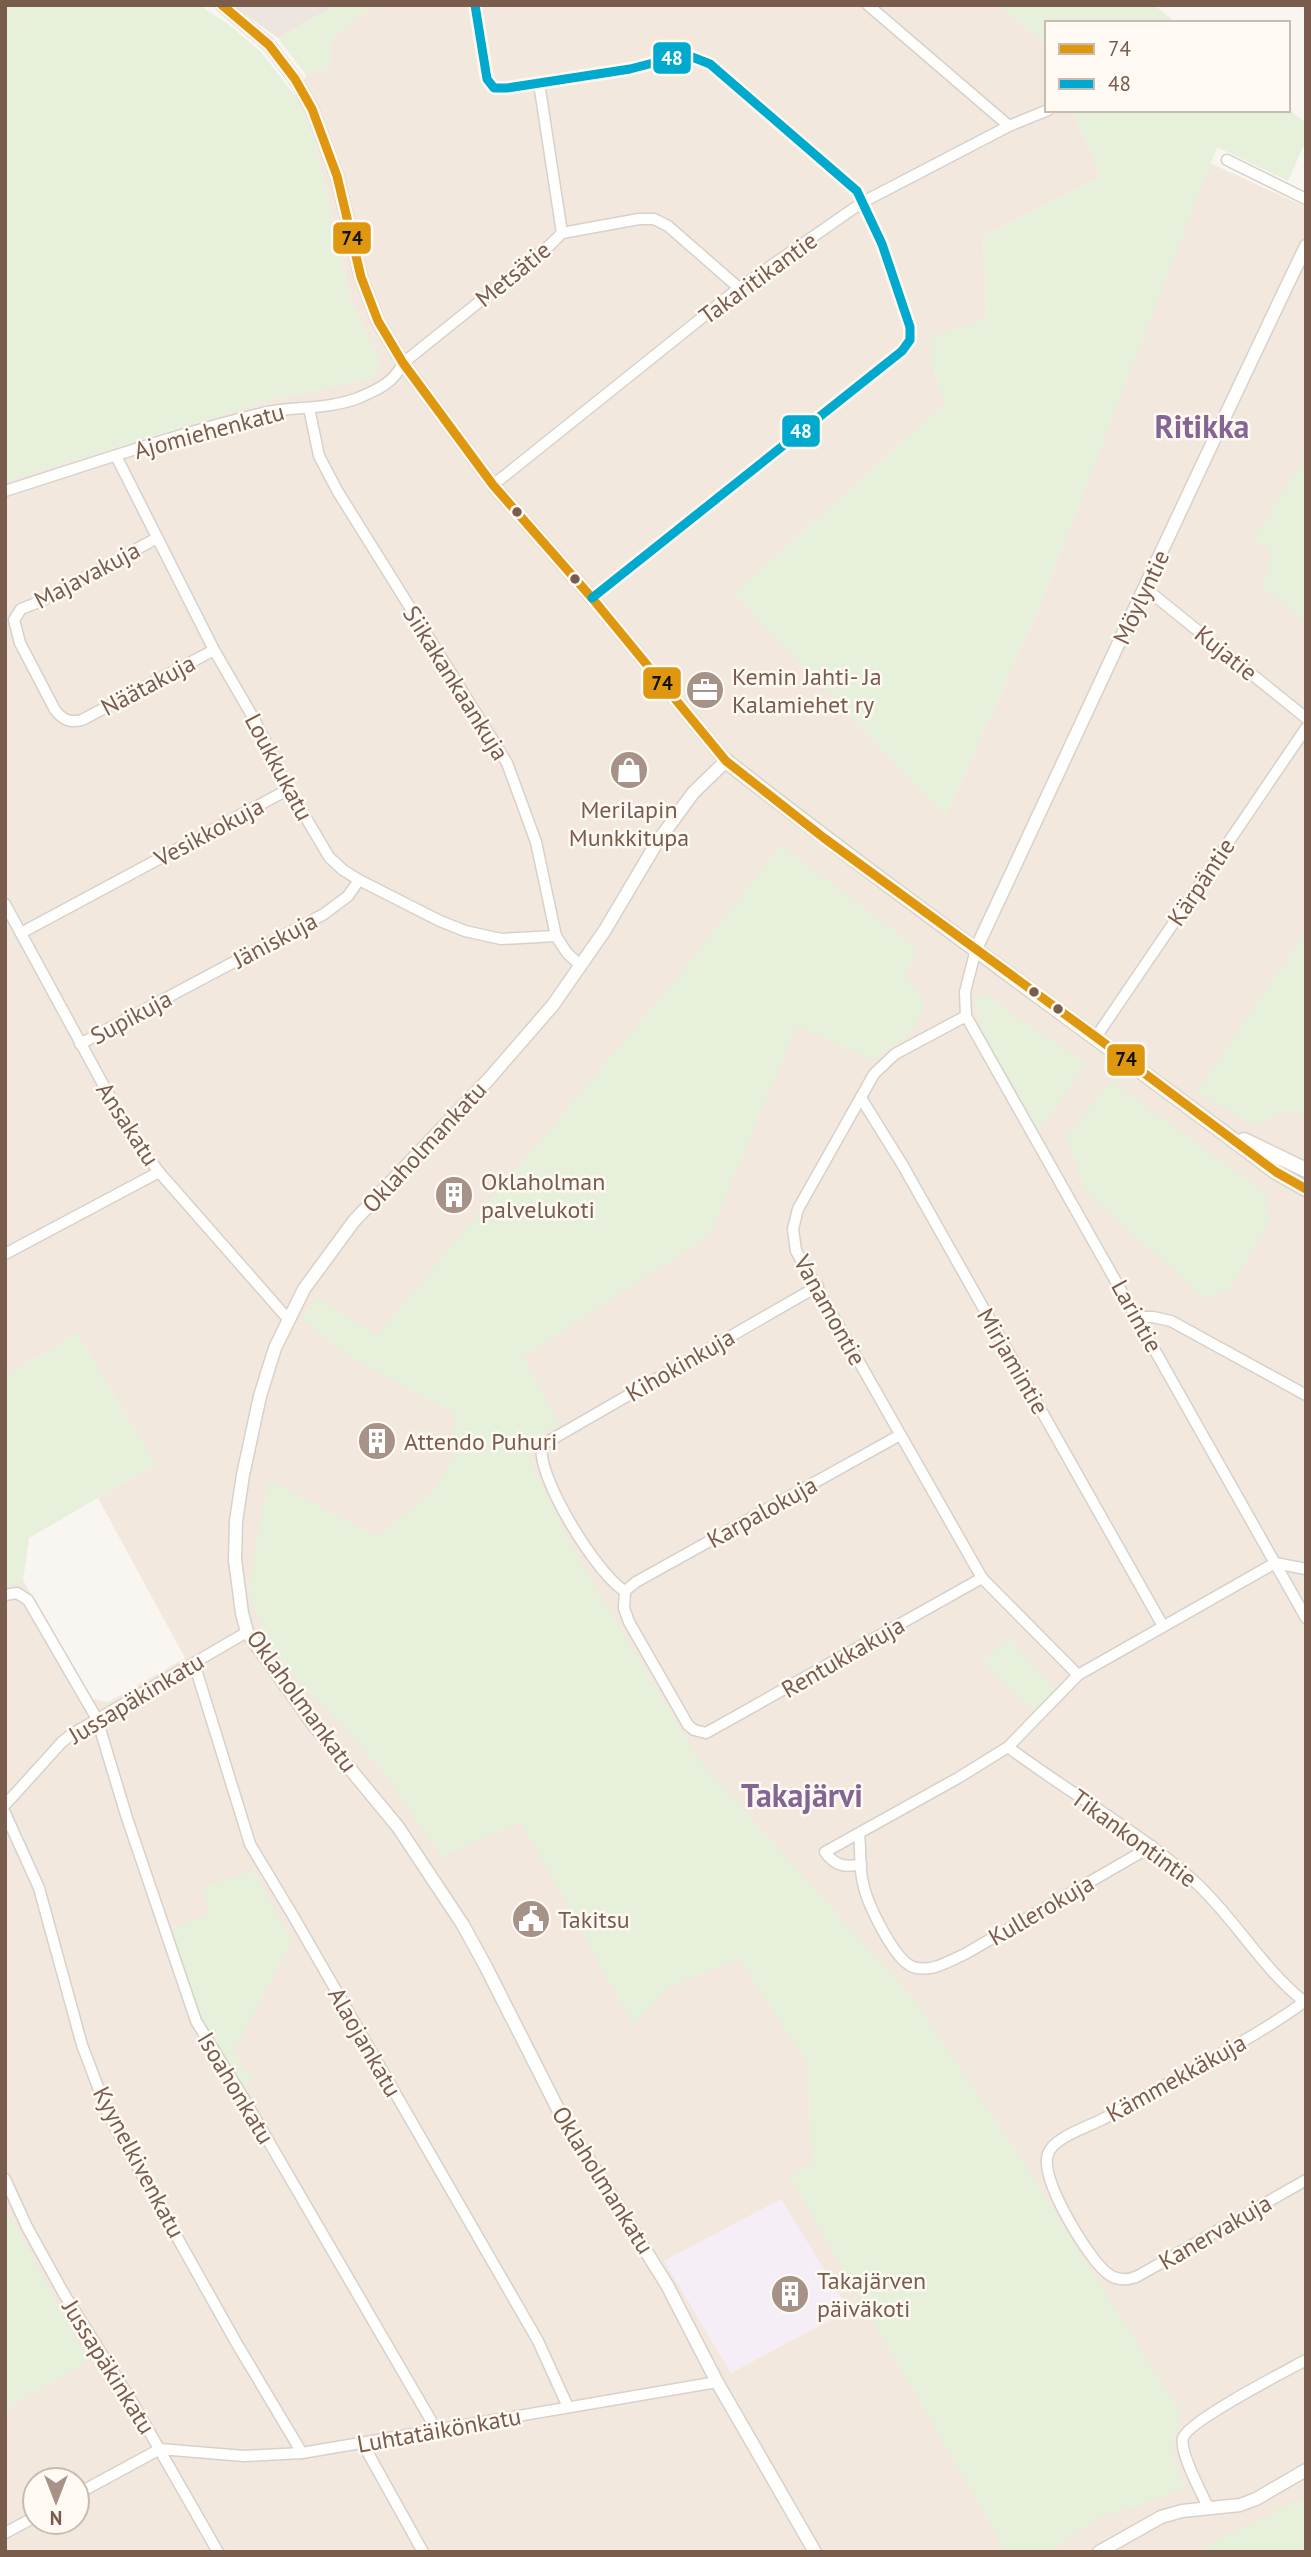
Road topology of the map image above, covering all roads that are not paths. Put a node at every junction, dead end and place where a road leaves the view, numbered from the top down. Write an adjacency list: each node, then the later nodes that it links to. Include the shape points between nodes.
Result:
1 (222, 5): 13 (street, via 269,45 312,109 337,176 361,277 378,321)
2 (475, 5): 4 (street, via 491,86)
3 (868, 5): 6 (street)
4 (539, 83): 9 (street, via 677,57 701,60 848,183); 10 (street)
5 (1045, 111): 6 (street, Takaritikantie)
6 (1009, 126): 9 (street, Takaritikantie)
7 (1227, 160): 8 (street)
8 (1306, 199)
9 (863, 202): 12 (street, Takaritikantie); 20 (street, via 910,327 907,346)
10 (562, 233): 12 (street, Metsätie, via 639,219 661,222); 13 (street, Metsätie)
11 (1306, 246): 19 (street, Möylyntie)
12 (739, 288): 16 (street, Takaritikantie)
13 (403, 363): 14 (street, Ajomiehenkatu, via 396,377 382,387 355,399); 16 (street)
14 (309, 408): 15 (street, Ajomiehenkatu, via 264,413); 30 (street, Siikakankaankuja, via 319,456 338,492 507,763 536,842)
15 (116, 456): 17 (street, Ajomiehenkatu); 18 (street, Loukkukatu)
16 (493, 485): 20 (street)
17 (5, 491)
18 (157, 538): 21 (street, Loukkukatu); 23 (street, Majavakuja, via 17,613 14,620 16,635 55,710 68,721)
19 (1145, 588): 22 (street, Kujatie); 31 (street, Möylyntie)
20 (593, 598): 25 (street)
21 (215, 650): 23 (street, Näätakuja); 26 (street, Loukkukatu)
22 (1306, 718)
23 (82, 720)
24 (1306, 727): 35 (street, Kärpäntie)
25 (726, 761): 31 (main road); 32 (street, Oklaholmankatu, via 693,793 656,844)
26 (289, 789): 27 (street, Loukkukatu, via 329,857); 29 (street, Vesikkokuja)
27 (359, 880): 30 (street, Loukkukatu, via 465,931 501,939); 33 (street, Jäniskuja, via 348,896 324,914)
28 (5, 904): 29 (street, Ansakatu)
29 (21, 933): 36 (street, Ansakatu)
30 (556, 936): 32 (street, Siikakankaankuja)
31 (976, 949): 34 (street, via 965,992); 35 (main road)
32 (581, 965): 45 (street, Oklaholmankatu, via 488,1080 354,1222 316,1271)
33 (182, 989): 36 (street, Supikuja)
34 (966, 1016): 37 (street, Vanamontie, via 895,1054 880,1067); 44 (street, Larintie)
35 (1096, 1037): 38 (main road)
36 (80, 1044): 40 (street, Ansakatu, via 129,1132)
37 (861, 1098): 43 (street, Vanamontie, via 794,1223 796,1251); 54 (street, Mirjamintie)
38 (1218, 1128): 39 (main road); 41 (main road)
39 (1306, 1170)
40 (159, 1172): 42 (street); 45 (street, Ansakatu)
41 (1306, 1189)
42 (5, 1254)
43 (818, 1286): 47 (street, Vanamontie); 51 (street, Kihokinkuja, via 542,1445 543,1466 584,1548)
44 (1138, 1317): 46 (street, via 1171,1321); 48 (street, Larintie)
45 (288, 1319): 55 (street, Oklaholmankatu, via 260,1396 236,1521 234,1560)
46 (1306, 1395)
47 (900, 1435): 50 (street, Vanamontie); 51 (street, Karpalokuja)
48 (1275, 1563): 49 (street); 53 (street, Larintie); 54 (street)
49 (1306, 1569)
50 (982, 1578): 51 (street, Rentukkakuja, via 713,1731 702,1732 688,1725 629,1622); 57 (street, Vanamontie)
51 (625, 1591)
52 (5, 1595): 58 (street, Isoahonkatu, via 17,1593 28,1600)
53 (1306, 1618)
54 (1163, 1626): 57 (street)
55 (247, 1632): 56 (street, Jussapäkinkatu); 70 (street, Oklaholmankatu, via 313,1724 398,1827 463,1925 561,2115 667,2284)
56 (194, 1663): 58 (street, Jussapäkinkatu); 71 (street, Alaojankatu, via 257,1859 538,2341)
57 (1078, 1675): 59 (street)
58 (97, 1719): 60 (street, Jussapäkinkatu, via 62,1742); 72 (street, Isoahonkatu, via 196,2021)
59 (1008, 1747): 62 (street); 63 (street, Tikankontintie)
60 (5, 1805)
61 (5, 1813): 75 (street, Kyynelkivenkatu, via 39,1888 82,2045 109,2116)
62 (859, 1834): 64 (street); 64 (street, via 825,1852 836,1864 848,1868)
63 (1152, 1846): 64 (street, Kullerokuja, via 965,1954 928,1968 909,1965 893,1948 865,1891); 65 (street, Tikankontintie, via 1211,1896 1274,1973)
64 (861, 1864)
65 (1305, 2002): 68 (street, Kämmekkäkuja, via 1222,2053 1069,2135 1048,2153 1051,2180 1067,2217 1102,2270)
66 (5, 2179): 74 (street, Jussapäkinkatu, via 64,2294)
67 (1306, 2180): 68 (street, Kanervakuja, via 1138,2276)
68 (1123, 2280)
69 (1306, 2360): 78 (street, via 1208,2415 1185,2434 1185,2455)
70 (717, 2382): 71 (street, Luhtatäikönkatu); 83 (street, Oklaholmankatu)
71 (568, 2407): 72 (street, Luhtatäikönkatu)
72 (436, 2429): 73 (street, Luhtatäikönkatu)
73 (363, 2444): 75 (street, Luhtatäikönkatu); 82 (street)
74 (160, 2449): 75 (street, Luhtatäikönkatu, via 244,2456); 77 (street); 81 (street, Jussapäkinkatu)
75 (302, 2453)
76 (1306, 2470): 78 (street, via 1256,2499)
77 (91, 2486)
78 (1209, 2509): 84 (street, via 1161,2517)
79 (21, 2524): 80 (street)
80 (5, 2533)
81 (218, 2552)
82 (422, 2552)
83 (816, 2552)
84 (1099, 2552)

